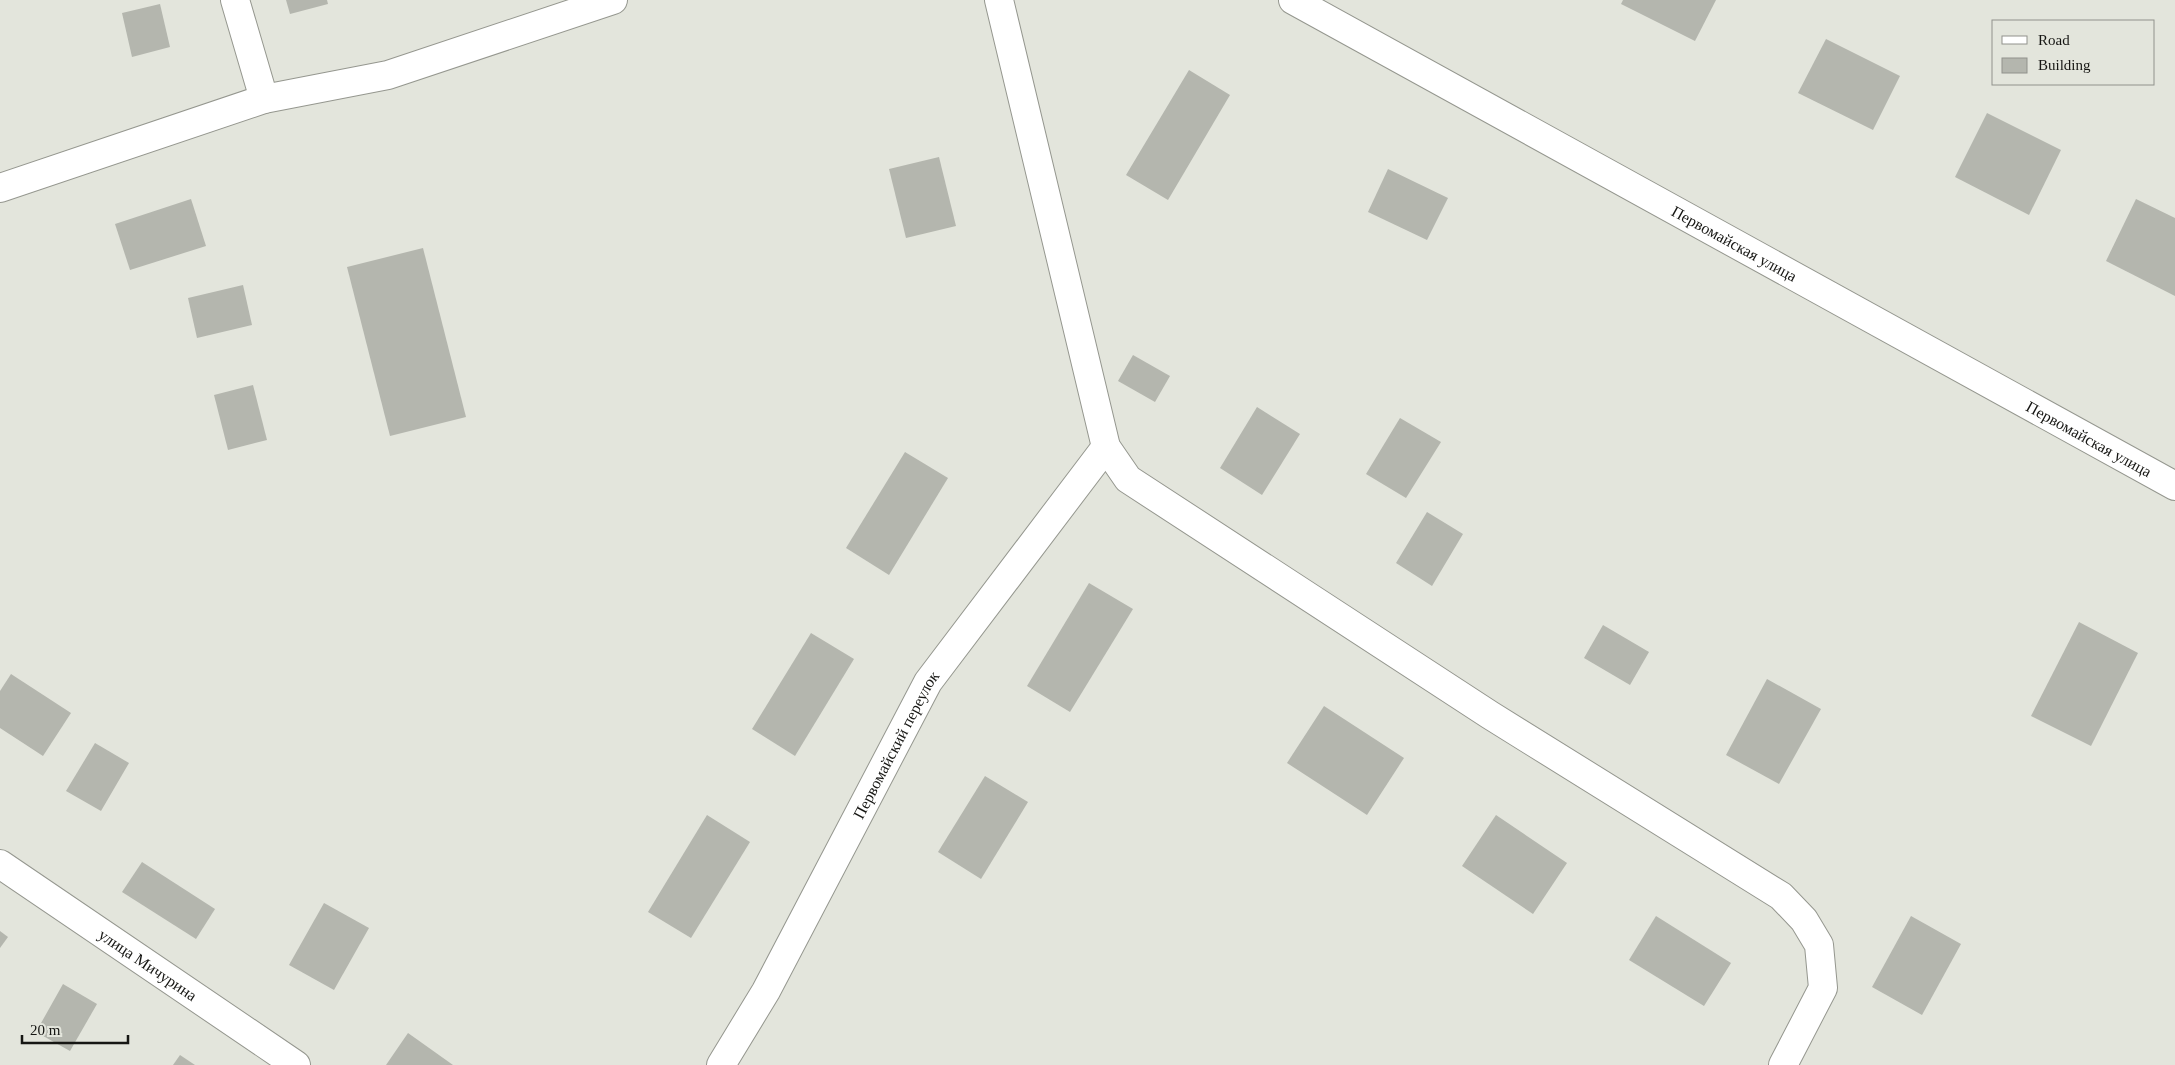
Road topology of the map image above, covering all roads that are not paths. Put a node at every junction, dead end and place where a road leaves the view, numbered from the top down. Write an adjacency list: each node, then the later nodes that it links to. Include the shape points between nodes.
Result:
1 (235, 0): 5 (street)
2 (613, 0): 5 (street, via 388,75)
3 (998, 0): 7 (street)
4 (1293, 0): 8 (street, Первомайская улица)
5 (264, 100): 6 (street)
6 (0, 188)
7 (1106, 447): 11 (street, Первомайский переулок, via 928,682 766,991); 12 (street, via 1128,479 1490,715 1781,896 1804,920 1819,946 1823,988)
8 (2175, 486)
9 (0, 864): 10 (street, улица Мичурина)
10 (296, 1065)
11 (721, 1065)
12 (1783, 1065)

